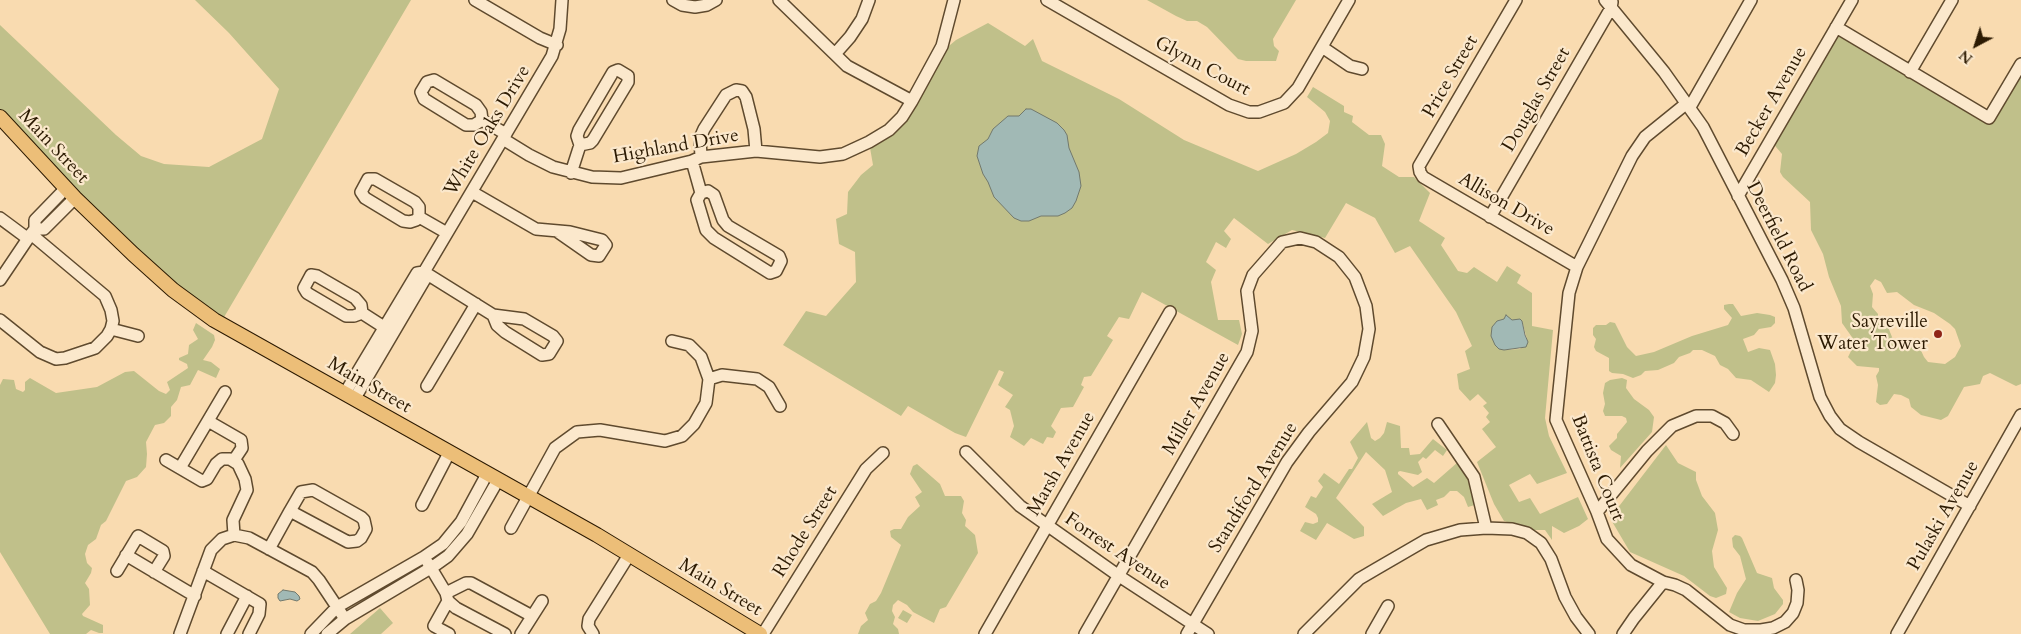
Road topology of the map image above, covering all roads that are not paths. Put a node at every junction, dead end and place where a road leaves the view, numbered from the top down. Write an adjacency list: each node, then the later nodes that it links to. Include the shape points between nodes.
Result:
1 (475, 0): 15 (street)
2 (562, 0): 17 (street, White Oaks Drive)
3 (674, 0): 4 (street, via 695,7)
4 (716, 0)
5 (779, 0): 19 (street)
6 (869, 0): 19 (street, via 862,19)
7 (954, 0): 23 (street, Highland Drive, via 942,46)
8 (1047, 0): 18 (street, Glynn Court, via 1221,101 1249,112 1276,107 1292,96)
9 (1349, 0): 18 (street, Glynn Court)
10 (1516, 0): 31 (street, Price Street, via 1419,166)
11 (1751, 0): 24 (street)
12 (1852, 0): 16 (street, Becker Avenue)
13 (1952, 0): 22 (street)
14 (1609, 3): 24 (street, Deerfield Road); 39 (street, Douglas Street)
15 (493, 5): 17 (street, via 540,38)
16 (1836, 26): 22 (street); 36 (street, Becker Avenue)
17 (557, 44): 27 (street, White Oaks Drive)
18 (1322, 47): 21 (street, via 1350,66)
19 (835, 54): 23 (street, via 847,66)
20 (2021, 64): 22 (street, via 1989,118)
21 (1362, 70)
22 (1910, 72)
23 (912, 101): 29 (street, Highland Drive, via 889,130 843,154 820,157)
24 (1688, 105): 36 (street, Deerfield Road, via 1703,127); 45 (street, Battista Court, via 1645,137 1632,156)
25 (0, 117): 33 (main road, Main Street)
26 (482, 120): 26 (street, via 476,105 434,80 427,82 421,92 424,99 466,125); 27 (street, Highland Drive)
27 (505, 136): 32 (street, Highland Drive, via 529,155); 34 (street, White Oaks Drive)
28 (580, 145): 28 (street, via 594,140 628,82 628,76 618,70 613,72 579,130); 32 (street)
29 (756, 151): 30 (street, Highland Drive); 30 (street, via 746,98 742,91 736,90 726,95 704,129)
30 (697, 159): 32 (street, Highland Drive, via 621,178); 35 (street)
31 (1420, 172): 39 (street, Allison Drive, via 1423,177)
32 (571, 173)
33 (66, 188): 37 (main road, Main Street); 43 (street, via 35,220)
34 (472, 192): 41 (street, via 536,229); 42 (street, White Oaks Drive)
35 (700, 192): 35 (street, via 698,200 706,230 770,273 776,271 781,261 779,256 728,226 714,195 708,191)
36 (1738, 196): 75 (street, Deerfield Road, via 1794,308 1820,396 1830,416 1840,429 1859,442)
37 (76, 198): 43 (street, via 44,229); 60 (main road, Main Street, via 133,254 201,311)
38 (419, 217): 38 (street, via 410,222 403,221 365,198 361,192 368,179 375,179 415,202); 42 (street)
39 (1490, 217): 45 (street, Allison Drive)
40 (0, 218): 43 (street)
41 (558, 232)
42 (447, 233): 46 (street, White Oaks Drive)
43 (31, 234): 47 (street); 53 (street, via 105,296 113,321)
44 (1339, 257): 90 (street, Miller Avenue, via 1316,242 1300,238 1282,242 1253,275 1247,291 1252,331 1247,352); 101 (street, Standiford Avenue, via 1355,277 1366,306 1369,329 1359,371 1287,462)
45 (1577, 267): 77 (street, Battista Court, via 1568,293 1556,420)
46 (424, 272): 48 (street); 54 (street, White Oaks Drive, via 426,279)
47 (0, 280)
48 (476, 304): 51 (street); 58 (street)
49 (1170, 312): 78 (street, Marsh Avenue)
50 (362, 314): 50 (street, via 346,316 307,293 304,288 311,275 355,298 361,305); 54 (street)
51 (493, 315): 51 (street, via 504,332 542,355 549,354 557,341 524,319)
52 (0, 320): 53 (street, via 40,352 56,359 95,348)
53 (111, 330): 55 (street)
54 (389, 330): 60 (street, White Oaks Drive)
55 (138, 336)
56 (672, 341): 57 (street, via 689,345 701,357)
57 (709, 379): 61 (street, via 722,375 757,380 769,387); 73 (street, via 706,403 694,424 682,436 665,441 600,430 577,432 555,448)
58 (427, 386)
59 (225, 392): 63 (street)
60 (350, 396): 67 (main road, Main Street)
61 (780, 406)
62 (2021, 415): 75 (street, Pulaski Avenue)
63 (208, 420): 70 (street, via 241,440 242,448); 71 (street)
64 (1438, 424): 80 (street, via 1474,477)
65 (1733, 434): 77 (street, via 1725,423 1712,416 1696,416 1672,426)
66 (966, 452): 78 (street, Forrest Avenue, via 1020,506)
67 (449, 453): 72 (main road, Main Street); 74 (street)
68 (883, 453): 111 (street, Rhode Street, via 866,469)
69 (166, 460): 71 (street)
70 (234, 460): 71 (street, via 226,458 219,461 205,480); 81 (street, via 247,490 233,520)
71 (180, 468)
72 (492, 477): 73 (main road, Main Street); 85 (street, via 454,532); 86 (street, via 462,541)
73 (528, 497): 79 (street); 84 (main road, Main Street)
74 (422, 505)
75 (1970, 506): 119 (street, Pulaski Avenue)
76 (290, 511): 76 (street, via 301,492 313,490 361,517 366,528 361,538 348,542); 82 (street)
77 (1597, 512): 92 (street, Battista Court, via 1607,539 1631,566)
78 (1048, 526): 90 (street, Forrest Avenue); 112 (street, Marsh Avenue)
79 (511, 528)
80 (1486, 528): 115 (street, via 1443,534 1393,559 1359,579); 117 (street, via 1527,533 1541,543 1551,559 1568,604)
81 (234, 535): 82 (street, via 250,538); 88 (street, via 215,545)
82 (269, 549): 98 (street, via 316,576)
83 (126, 555): 87 (street); 89 (street); 89 (street, via 138,536 163,551 164,556)
84 (629, 555): 110 (street, via 589,619 588,626); 111 (main road, Main Street)
85 (424, 557): 86 (street); 98 (street)
86 (430, 568): 95 (street); 100 (street)
87 (117, 571)
88 (203, 571): 93 (street); 94 (street)
89 (154, 572): 93 (street)
90 (1119, 576): 101 (street, Forrest Avenue); 113 (street, Miller Avenue)
91 (1796, 580): 92 (street, Battista Court, via 1797,603 1792,613 1785,622 1761,630 1730,626 1686,590)
92 (1662, 582): 118 (street)
93 (195, 596): 102 (street)
94 (247, 596): 103 (street); 104 (street, via 257,601 260,607 260,614)
95 (447, 597): 99 (street, via 466,583 471,583); 107 (street, via 434,626); 108 (street, via 456,608)
96 (542, 601): 99 (street)
97 (1388, 606): 116 (street)
98 (337, 607): 100 (street); 105 (street)
99 (532, 616): 109 (street)
100 (345, 619): 106 (street)
101 (1190, 629): 114 (street, Forrest Avenue)
102 (180, 634)
103 (227, 634)
104 (249, 634)
105 (311, 634)
106 (327, 634)
107 (448, 634)
108 (505, 634)
109 (521, 634)
110 (593, 634)
111 (761, 634)
112 (984, 634)
113 (1085, 634)
114 (1208, 634)
115 (1304, 634)
116 (1372, 634)
117 (1589, 634)
118 (1623, 634)
119 (1897, 634)

